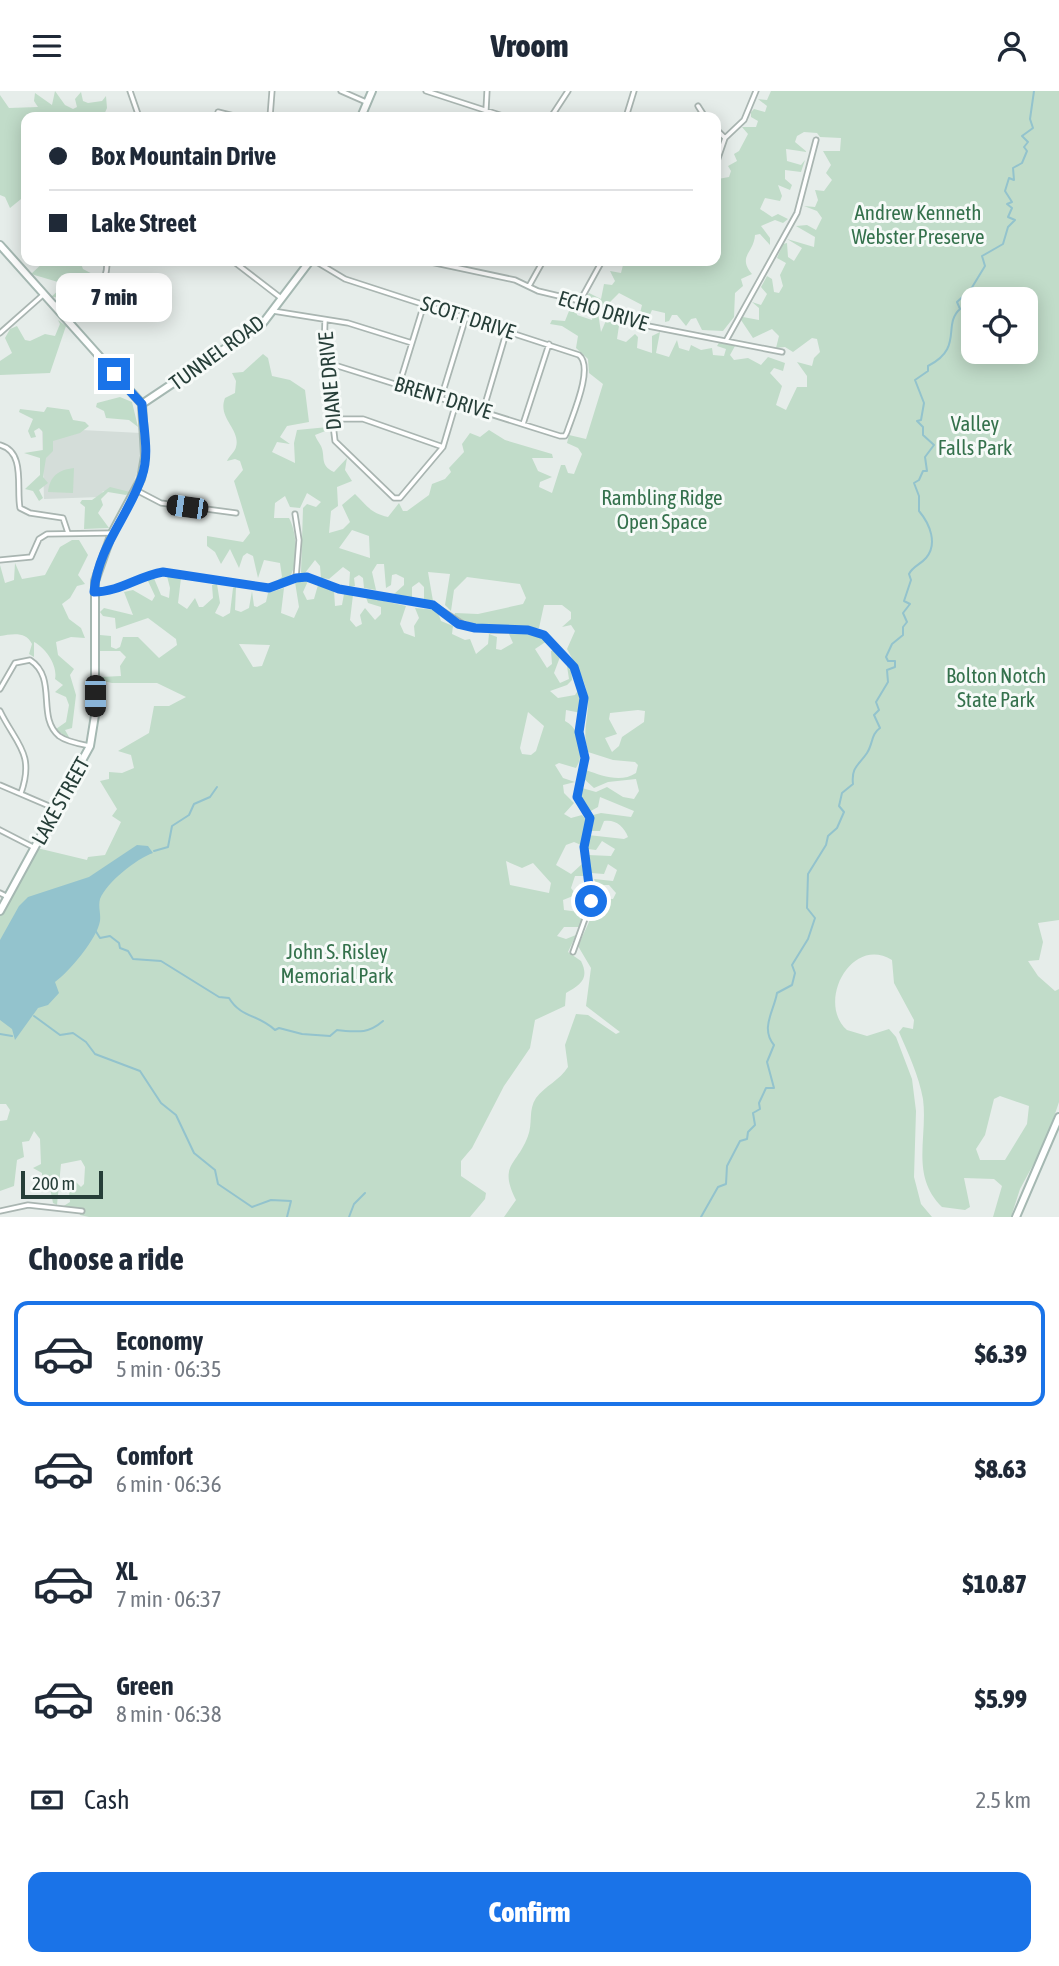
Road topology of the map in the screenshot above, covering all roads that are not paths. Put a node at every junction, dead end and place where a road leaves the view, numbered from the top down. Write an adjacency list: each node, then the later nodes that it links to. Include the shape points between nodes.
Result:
1 (130, 91): 13 (street)
2 (272, 91): 14 (street)
3 (341, 91): 10 (street)
4 (372, 91): 10 (main road)
5 (426, 91): 12 (street)
6 (487, 91): 12 (street)
7 (568, 91): 17 (street)
8 (634, 91): 18 (street)
9 (757, 91): 21 (street, via 744,120)
10 (366, 102): 15 (main road)
11 (698, 106): 19 (street)
12 (485, 110): 16 (street)
13 (137, 112)
14 (270, 112)
15 (363, 112)
16 (491, 112)
17 (554, 112)
18 (628, 112)
19 (702, 112)
20 (721, 134): 21 (street)
21 (725, 138): 23 (street)
22 (816, 140): 43 (street, via 797,213)
23 (721, 150)
24 (0, 245): 33 (main road)
25 (106, 266): 37 (street, via 105,278 95,292)
26 (240, 266): 34 (street)
27 (308, 266): 34 (main road, TUNNEL ROAD)
28 (321, 266): 36 (street, SCOTT DRIVE, via 345,279)
29 (457, 266): 32 (street, ECHO DRIVE)
30 (540, 266): 32 (street)
31 (599, 266): 35 (street)
32 (528, 286): 35 (street, ECHO DRIVE)
33 (44, 294): 37 (main road); 42 (street)
34 (282, 298): 38 (main road, TUNNEL ROAD)
35 (580, 301): 43 (street, ECHO DRIVE, via 643,325)
36 (424, 304): 39 (street, SCOTT DRIVE); 44 (street)
37 (54, 306): 51 (main road)
38 (273, 311): 40 (street); 51 (main road, TUNNEL ROAD, via 253,330)
39 (466, 317): 41 (street, SCOTT DRIVE); 49 (street)
40 (325, 320): 44 (street); 47 (street, DIANE DRIVE)
41 (507, 330): 45 (street, SCOTT DRIVE); 52 (street)
42 (0, 333)
43 (727, 339): 46 (street, ECHO DRIVE)
44 (412, 343): 48 (street)
45 (550, 344): 54 (street); 55 (street, SCOTT DRIVE, via 583,358 585,374 567,432)
46 (782, 352)
47 (325, 362): 48 (street, BRENT DRIVE); 53 (street, DIANE DRIVE)
48 (399, 385): 49 (street, BRENT DRIVE)
49 (441, 398): 50 (street, BRENT DRIVE)
50 (456, 403): 52 (street, BRENT DRIVE); 57 (street)
51 (142, 404): 58 (main road, LAKE STREET, via 145,463)
52 (482, 411): 54 (street, BRENT DRIVE)
53 (333, 419): 57 (street, via 363,419); 57 (street, DIANE DRIVE, via 338,447 397,499)
54 (523, 423): 55 (street, BRENT DRIVE)
55 (560, 436)
56 (0, 445): 61 (street, via 17,461 20,508 60,516)
57 (443, 447)
58 (136, 490): 59 (street, via 161,503); 62 (main road, LAKE STREET)
59 (236, 513)
60 (295, 515): 64 (street, via 299,540)
61 (68, 533): 62 (street); 63 (street, via 42,535 28,559)
62 (112, 533): 65 (main road, LAKE STREET)
63 (0, 560)
64 (296, 578): 65 (street, via 269,588 163,572 112,591); 77 (street, via 433,605 458,624 475,628 536,632 571,663 584,698 579,732 585,758 577,797 590,818 584,847 591,894)
65 (94, 592): 68 (main road, LAKE STREET, via 95,715)
66 (0, 688): 68 (street, via 15,663 30,660 44,677 54,731)
67 (0, 711): 70 (street, via 26,758)
68 (90, 746): 71 (main road, LAKE STREET)
69 (0, 785): 70 (street)
70 (21, 793): 71 (street)
71 (57, 810): 73 (main road, LAKE STREET)
72 (0, 830): 73 (street)
73 (35, 848): 75 (main road, LAKE STREET)
74 (0, 893): 75 (street)
75 (8, 897): 76 (main road, LAKE STREET)
76 (0, 911)
77 (573, 952)
78 (1059, 1117): 81 (main road)
79 (82, 1210): 80 (street, via 28,1205)
80 (0, 1211)
81 (1016, 1217)

